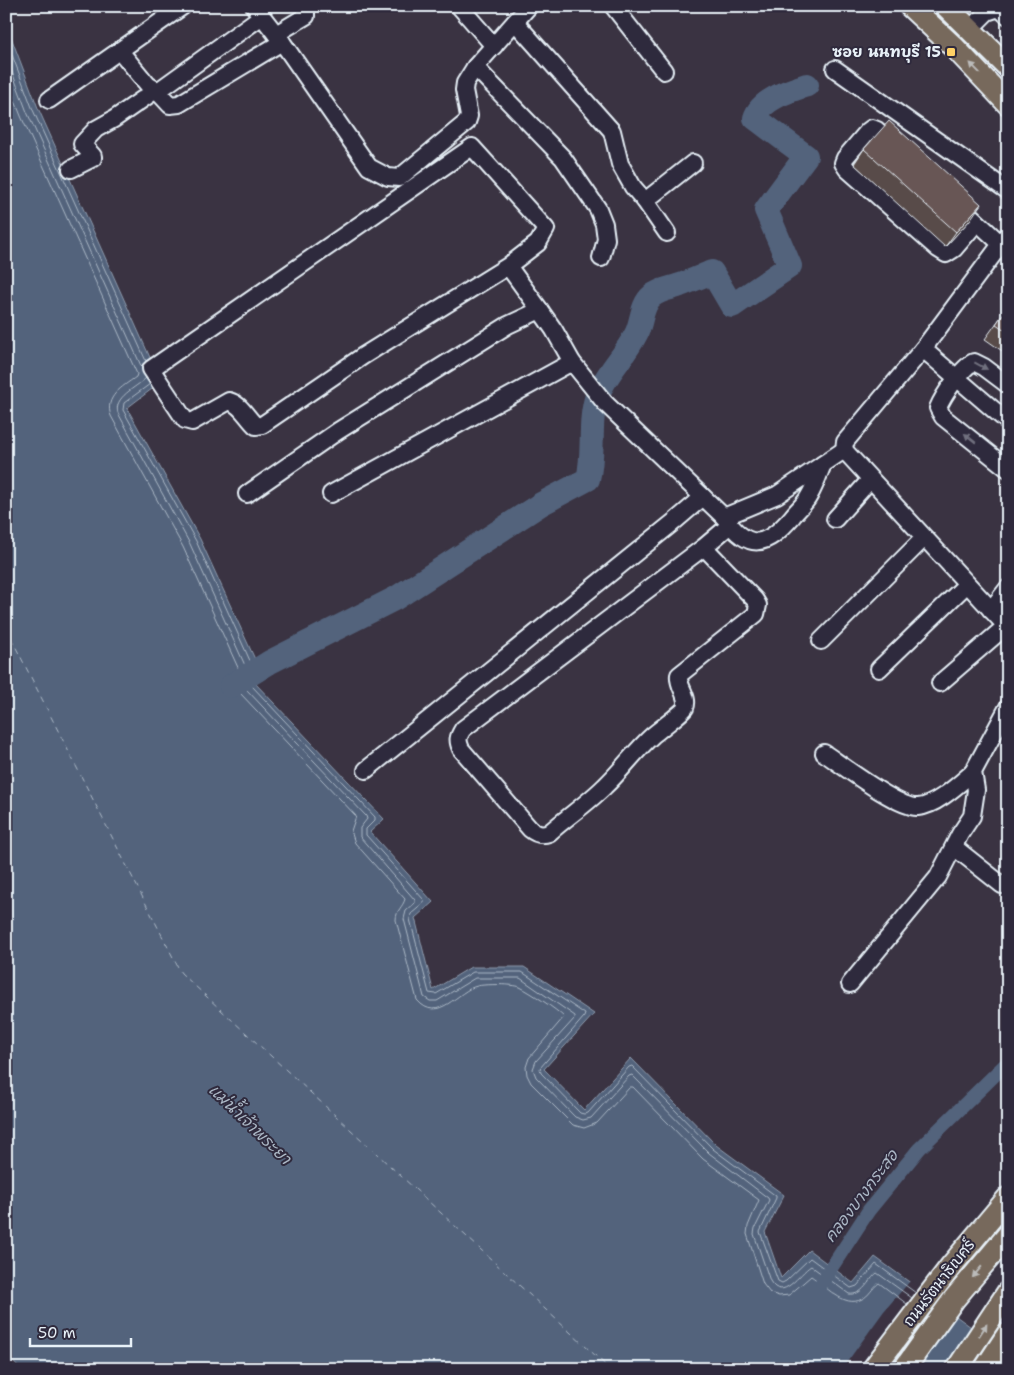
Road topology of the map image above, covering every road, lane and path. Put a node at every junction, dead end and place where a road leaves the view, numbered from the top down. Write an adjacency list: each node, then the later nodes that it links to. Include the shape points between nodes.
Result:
1 (183, 6): 14 (street)
2 (306, 6): 12 (street, via 306,16)
3 (459, 6): 13 (street)
4 (529, 6): 10 (street)
5 (613, 6): 18 (street)
6 (910, 6): 21 (main road, one-way to 6)
7 (946, 6): 11 (main road)
8 (258, 11): 12 (street); 19 (street)
9 (1008, 16): 11 (street, via 999,8 987,12)
10 (515, 22): 13 (street); 27 (street, via 612,130 620,164 633,187)
11 (969, 30): 17 (main road)
12 (279, 38): 15 (street, via 369,167 388,177 399,178 467,122 465,83); 19 (street, via 179,104 170,105)
13 (494, 46): 15 (street)
14 (120, 51): 19 (street); 20 (street)
15 (475, 67): 31 (street, via 563,158 598,208 606,239)
16 (835, 68): 25 (street)
17 (1008, 68)
18 (664, 71)
19 (156, 90): 24 (street, via 96,129 82,144 92,158)
20 (50, 100)
21 (1008, 104)
22 (905, 156): 28 (street, via 872,128 844,158 843,164 946,254)
23 (693, 163): 27 (street)
24 (71, 169)
25 (1008, 191)
26 (948, 196): 28 (street)
27 (646, 201): 29 (street)
28 (977, 222): 30 (street)
29 (667, 233)
30 (1004, 239): 34 (street)
31 (601, 258)
32 (508, 266): 32 (street, via 538,243 546,228 472,147 151,369 185,420 192,422 229,402 235,402 256,426 262,425 363,356); 33 (street)
33 (540, 310): 35 (street); 43 (street, via 508,325 338,431)
34 (923, 349): 36 (street); 39 (street, via 845,442)
35 (572, 362): 44 (street); 45 (street, via 605,403)
36 (957, 379): 37 (street, one-way to 37, via 974,362); 38 (street); 41 (street, one-way to 36, via 943,417 938,408)
37 (1008, 385)
38 (1008, 422)
39 (844, 450): 40 (street); 42 (street)
40 (823, 464): 47 (street, via 777,495); 47 (street, via 809,496 774,536 756,542 744,538)
41 (1008, 469)
42 (870, 480): 46 (street); 48 (street)
43 (247, 494)
44 (330, 494)
45 (703, 496): 47 (street); 59 (street, via 675,522)
46 (835, 519)
47 (727, 521): 49 (street)
48 (924, 538): 50 (street); 54 (street)
49 (704, 547): 49 (street, via 463,729 458,736 462,749 535,833 549,833 605,786 651,736 682,712 686,703 679,675 756,614 758,605 755,600)
50 (967, 584): 52 (street); 55 (street)
51 (1008, 588): 52 (street)
52 (991, 610): 53 (street)
53 (1007, 627): 56 (street)
54 (821, 641)
55 (879, 669)
56 (940, 683)
57 (1008, 707): 60 (street)
58 (824, 752): 60 (street, via 897,801 917,808 944,795)
59 (366, 770)
60 (973, 772): 61 (street, via 976,790 972,816)
61 (954, 847): 62 (street); 63 (street, via 938,877)
62 (1002, 885)
63 (850, 984)
64 (1008, 1198): 68 (main road, ถนนรัตนาธิเบศร์, via 951,1266)
65 (1008, 1235): 69 (main road, ถนนรัตนาธิเบศร์, one-way to 69, via 954,1300)
66 (1008, 1292): 70 (main road, one-way to 66)
67 (1008, 1334): 71 (main road)
68 (873, 1369)
69 (904, 1369)
70 (958, 1369)
71 (985, 1369)

